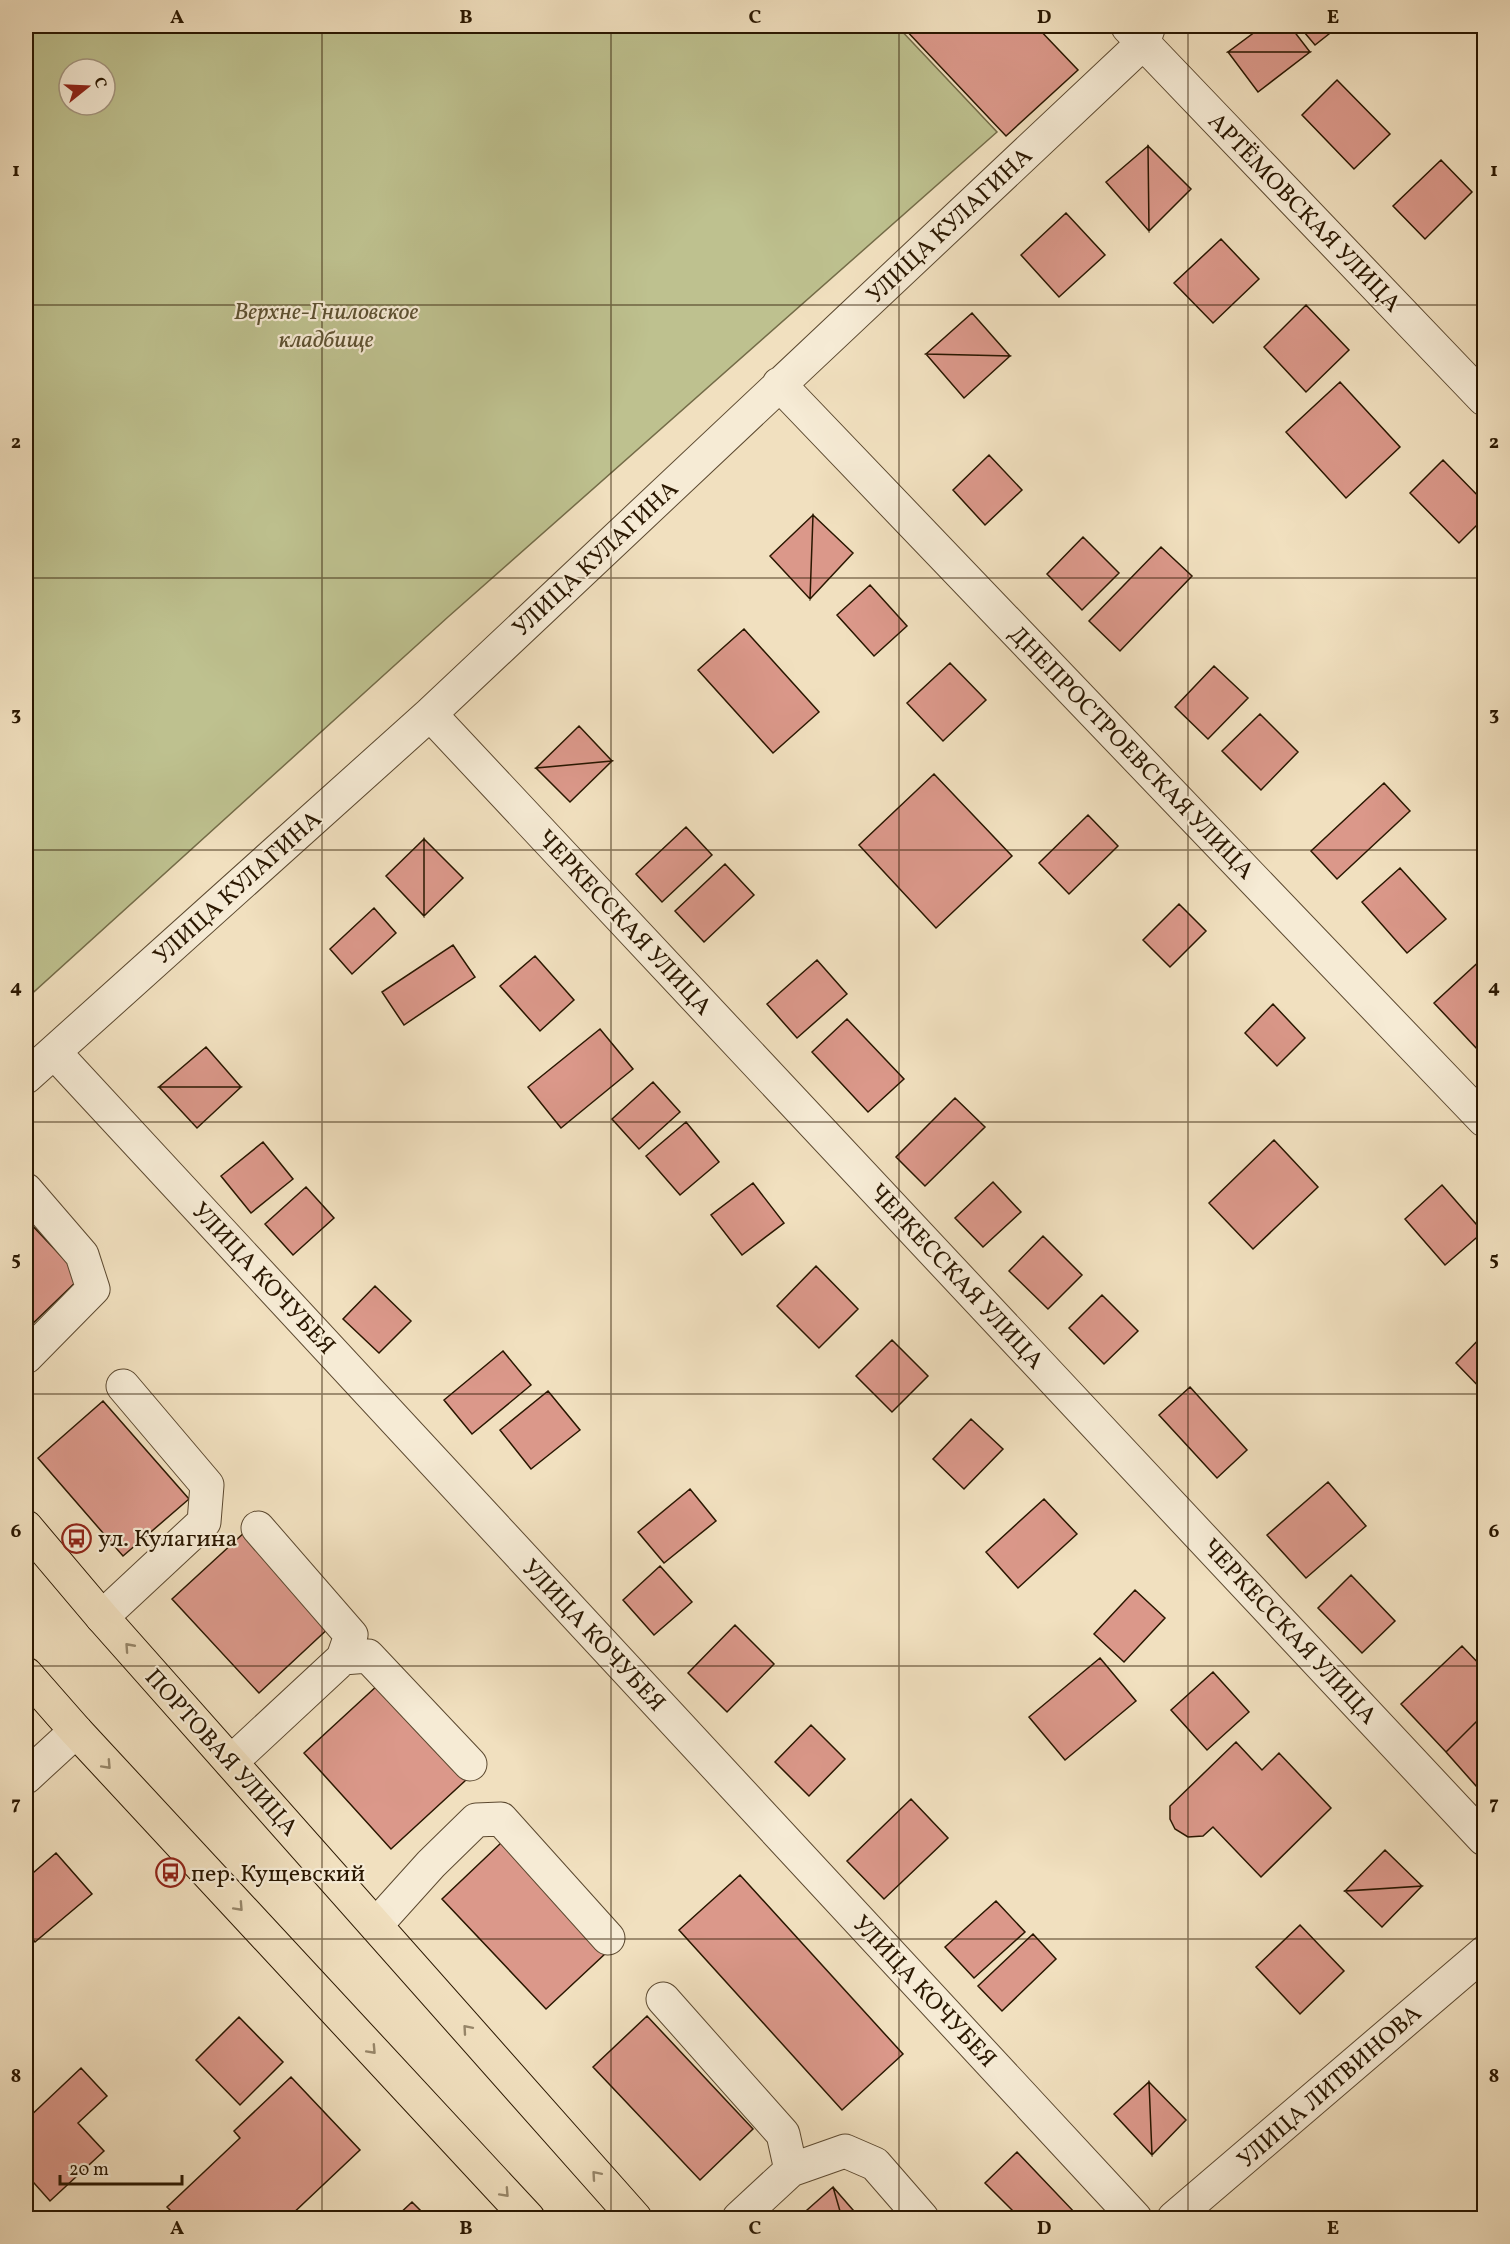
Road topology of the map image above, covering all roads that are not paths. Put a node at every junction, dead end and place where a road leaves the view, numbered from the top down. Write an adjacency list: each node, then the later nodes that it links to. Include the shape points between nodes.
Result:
1 (1139, 32): 2 (street, УЛИЦА КУЛАГИНА); 3 (street, АРТЁМОВСКАЯ УЛИЦА)
2 (779, 384): 4 (street, УЛИЦА КУЛАГИНА); 7 (street, ДНЕПРОСТРОЕВСКАЯ УЛИЦА)
3 (1485, 399)
4 (430, 714): 5 (street, УЛИЦА КУЛАГИНА); 20 (street, ЧЕРКЕССКАЯ УЛИЦА)
5 (54, 1052): 6 (street, УЛИЦА КУЛАГИНА); 30 (street, УЛИЦА КОЧУБЕЯ)
6 (26, 1077)
7 (1485, 1120)
8 (26, 1190): 9 (street, via 82,1256 93,1289)
9 (26, 1357)
10 (123, 1386): 13 (street, via 207,1485 204,1522)
11 (26, 1527): 13 (main road, ПОРТОВАЯ УЛИЦА)
12 (258, 1528): 14 (street, via 351,1635)
13 (102, 1617): 17 (main road, ПОРТОВАЯ УЛИЦА, one-way to 13)
14 (343, 1658): 17 (street); 18 (street, via 368,1656)
15 (26, 1674): 16 (main road)
16 (75, 1731): 19 (street); 26 (main road, one-way to 26)
17 (231, 1762): 21 (main road, ПОРТОВАЯ УЛИЦА)
18 (470, 1764)
19 (26, 1777)
20 (1485, 1839)
21 (376, 1925): 22 (street, via 476,1820 501,1819); 27 (main road, ПОРТОВАЯ УЛИЦА, one-way to 21)
22 (608, 1938)
23 (1485, 1953): 31 (street, УЛИЦА ЛИТВИНОВА)
24 (663, 1999): 25 (street, via 783,2134)
25 (791, 2170): 28 (street); 29 (street, via 845,2151 875,2164)
26 (528, 2218)
27 (635, 2218)
28 (739, 2218)
29 (922, 2218)
30 (1135, 2218)
31 (1174, 2218)

